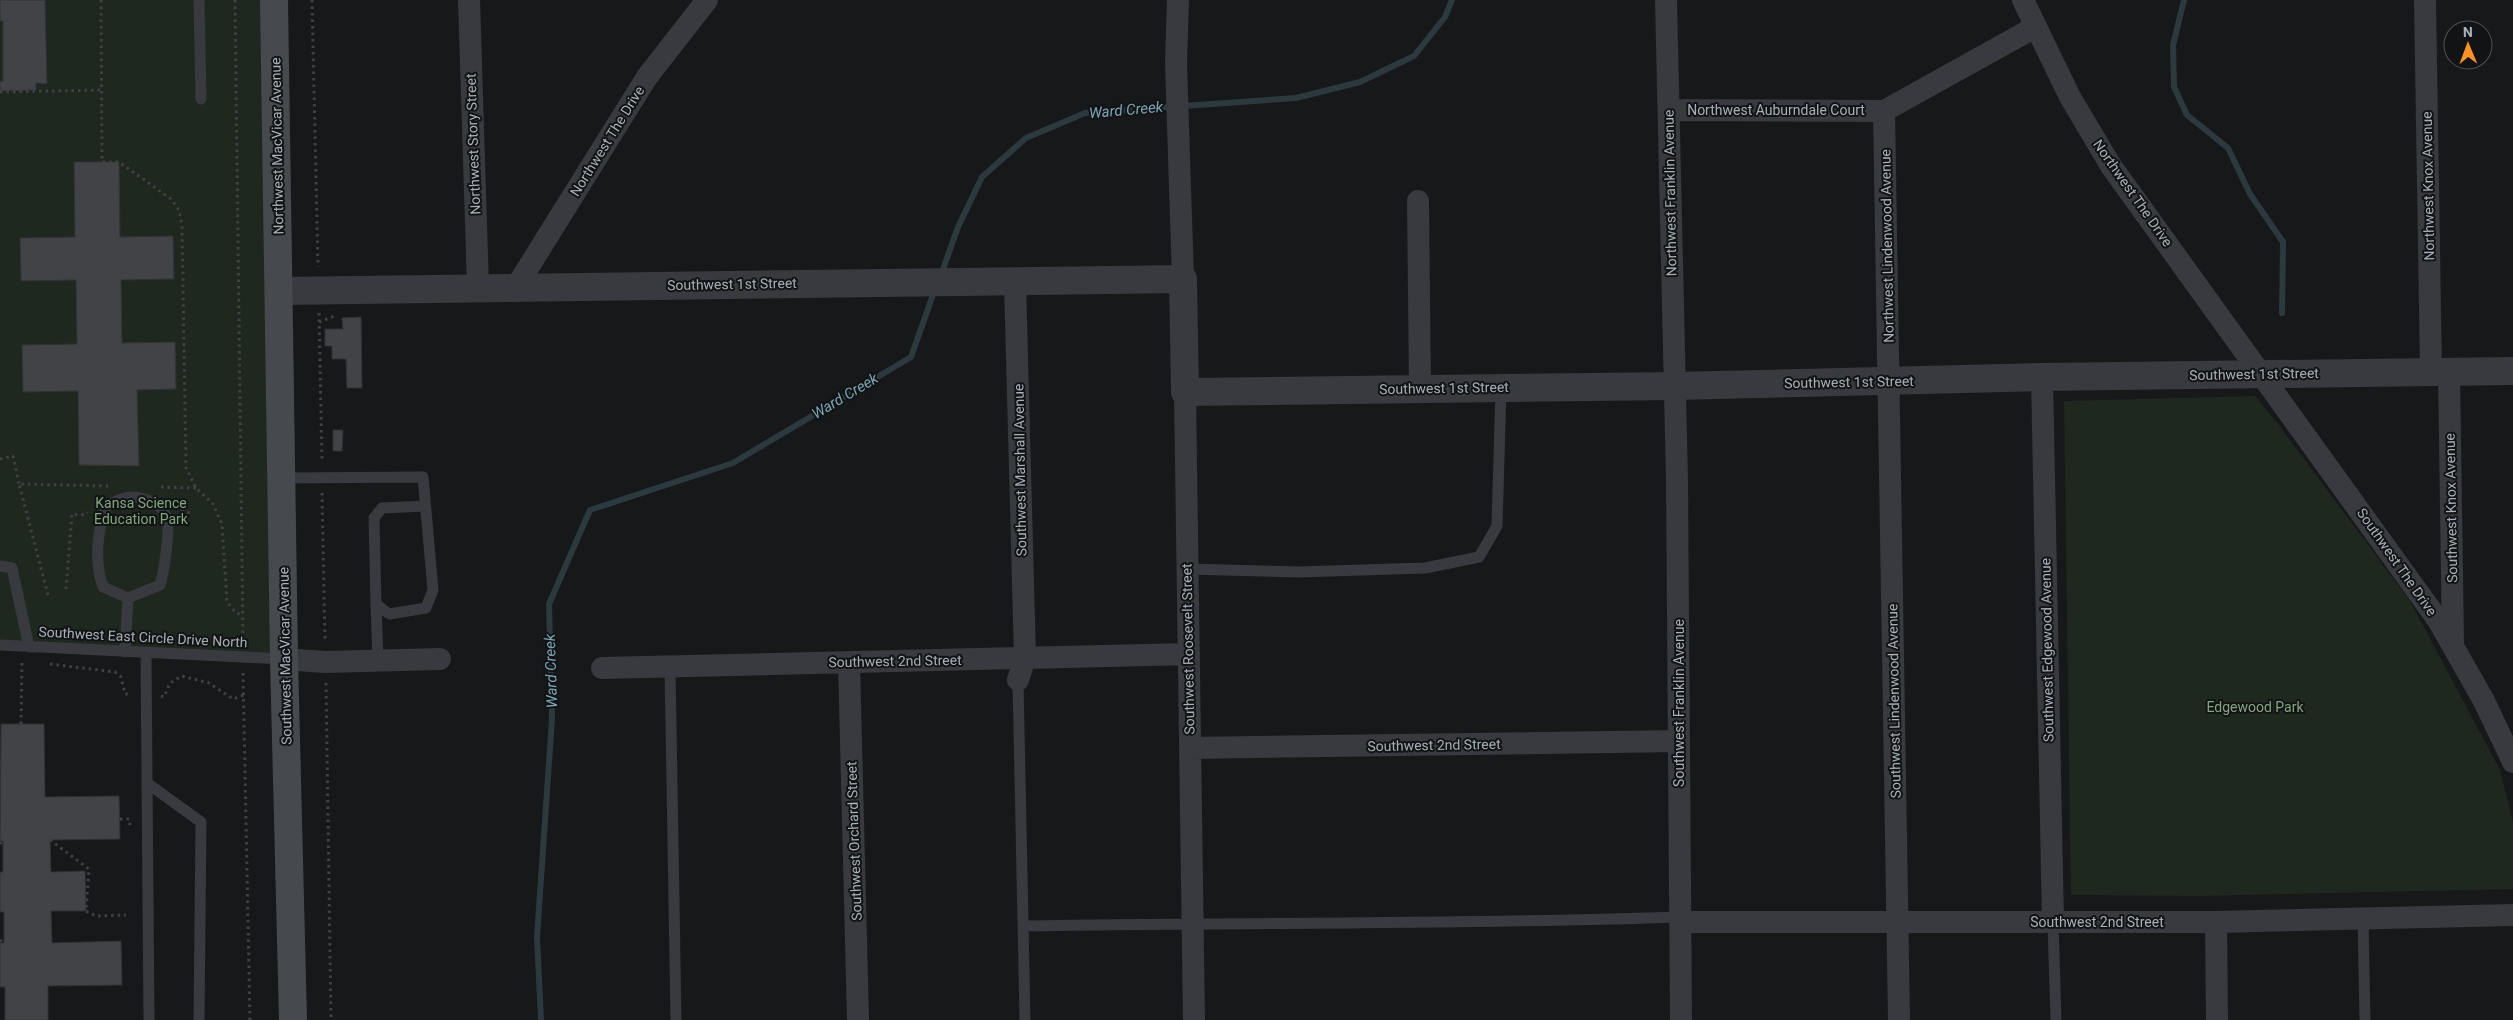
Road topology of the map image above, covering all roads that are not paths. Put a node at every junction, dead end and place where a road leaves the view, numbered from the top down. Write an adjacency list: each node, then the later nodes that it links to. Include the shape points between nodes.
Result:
1 (199, 0): 10 (lane)
2 (274, 0): 18 (main road, Northwest MacVicar Avenue)
3 (469, 0): 16 (street, Northwest Story Street)
4 (707, 0): 17 (street, Northwest The Drive, via 647,77)
5 (1178, 0): 14 (street, via 1176,63)
6 (1666, 0): 11 (street, Northwest Franklin Avenue)
7 (2023, 0): 9 (street, Northwest The Drive)
8 (2425, 0): 20 (street, Northwest Knox Avenue)
9 (2035, 27): 12 (street); 21 (street, Northwest The Drive, via 2070,97 2111,166)
10 (201, 99)
11 (1668, 110): 12 (street, Northwest Auburndale Court); 24 (street, Northwest Franklin Avenue)
12 (1884, 111): 23 (street, Northwest Lindenwood Avenue)
13 (1418, 201): 25 (street)
14 (1183, 279): 15 (street, Southwest 1st Street); 27 (street, Southwest Roosevelt Street)
15 (1016, 282): 17 (street, Southwest 1st Street); 40 (street, Southwest Marshall Avenue)
16 (478, 287): 17 (street, Southwest 1st Street); 18 (street, Southwest 1st Street)
17 (516, 287)
18 (280, 291): 28 (main road, Southwest MacVicar Avenue)
19 (2513, 371): 20 (street, Southwest 1st Street)
20 (2440, 372): 21 (street, Southwest 1st Street); 34 (street, Southwest Knox Avenue)
21 (2263, 374): 22 (street, Southwest 1st Street); 34 (street, Southwest The Drive)
22 (2042, 378): 23 (street, Southwest 1st Street); 56 (street, Southwest Edgewood Avenue)
23 (1889, 381): 24 (street, Southwest 1st Street); 55 (street, Southwest Lindenwood Avenue)
24 (1675, 386): 26 (street, Southwest 1st Street); 48 (street, Southwest Franklin Avenue)
25 (1420, 388): 26 (street, Southwest 1st Street); 27 (street, Southwest 1st Street)
26 (1501, 388): 31 (lane, via 1497,526 1479,557 1425,568 1299,572)
27 (1185, 392): 31 (street, Southwest Roosevelt Street)
28 (282, 478): 29 (lane, via 423,477); 41 (main road, Southwest MacVicar Avenue)
29 (425, 506): 33 (lane, via 382,508 374,518); 33 (lane, via 433,590 426,608 388,614)
30 (0, 566): 36 (lane, via 12,568)
31 (1187, 569): 39 (street, Southwest Roosevelt Street)
32 (128, 598): 32 (lane, via 103,587 98,572 100,522 107,506 126,497 144,499 160,506 168,519 164,574 160,585); 37 (lane)
33 (376, 604): 43 (lane)
34 (2453, 644): 50 (street, Southwest The Drive)
35 (0, 645): 36 (lane, Southwest East Circle Drive North)
36 (29, 647): 37 (lane, Southwest East Circle Drive North)
37 (125, 652): 38 (lane, Southwest East Circle Drive North)
38 (146, 654): 41 (lane, Southwest East Circle Drive North); 51 (lane)
39 (1189, 654): 40 (street, Southwest 2nd Street); 49 (street, Southwest Roosevelt Street)
40 (1025, 658): 44 (street, Southwest 2nd Street); 47 (street, Southwest Marshall Avenue)
41 (284, 659): 43 (street); 62 (main road, Southwest MacVicar Avenue)
42 (440, 659): 43 (street)
43 (378, 661)
44 (848, 662): 45 (street, Southwest 2nd Street); 64 (street, Southwest Orchard Street)
45 (670, 666): 46 (street, Southwest 2nd Street); 63 (lane)
46 (602, 668)
47 (1018, 680): 59 (lane)
48 (1679, 741): 49 (street, Southwest 2nd Street); 53 (street, Southwest Franklin Avenue)
49 (1190, 748): 58 (street, Southwest Roosevelt Street)
50 (2513, 762)
51 (147, 783): 60 (lane); 61 (lane, via 201,822)
52 (2513, 915): 54 (street, Southwest 2nd Street)
53 (1680, 919): 55 (street, Southwest 2nd Street); 58 (lane, via 1385,924); 67 (street, Southwest Franklin Avenue)
54 (2363, 919): 57 (street, Southwest 2nd Street); 71 (lane)
55 (1897, 922): 56 (street, Southwest 2nd Street); 68 (street, Southwest Lindenwood Avenue)
56 (2053, 922): 57 (street, Southwest 2nd Street); 69 (lane)
57 (2216, 922): 70 (street)
58 (1192, 923): 59 (lane); 66 (street, Southwest Roosevelt Street)
59 (1023, 926): 65 (lane)
60 (149, 1020)
61 (199, 1020)
62 (293, 1020)
63 (676, 1020)
64 (858, 1020)
65 (1025, 1020)
66 (1194, 1020)
67 (1681, 1020)
68 (1899, 1020)
69 (2056, 1020)
70 (2217, 1020)
71 (2365, 1020)

